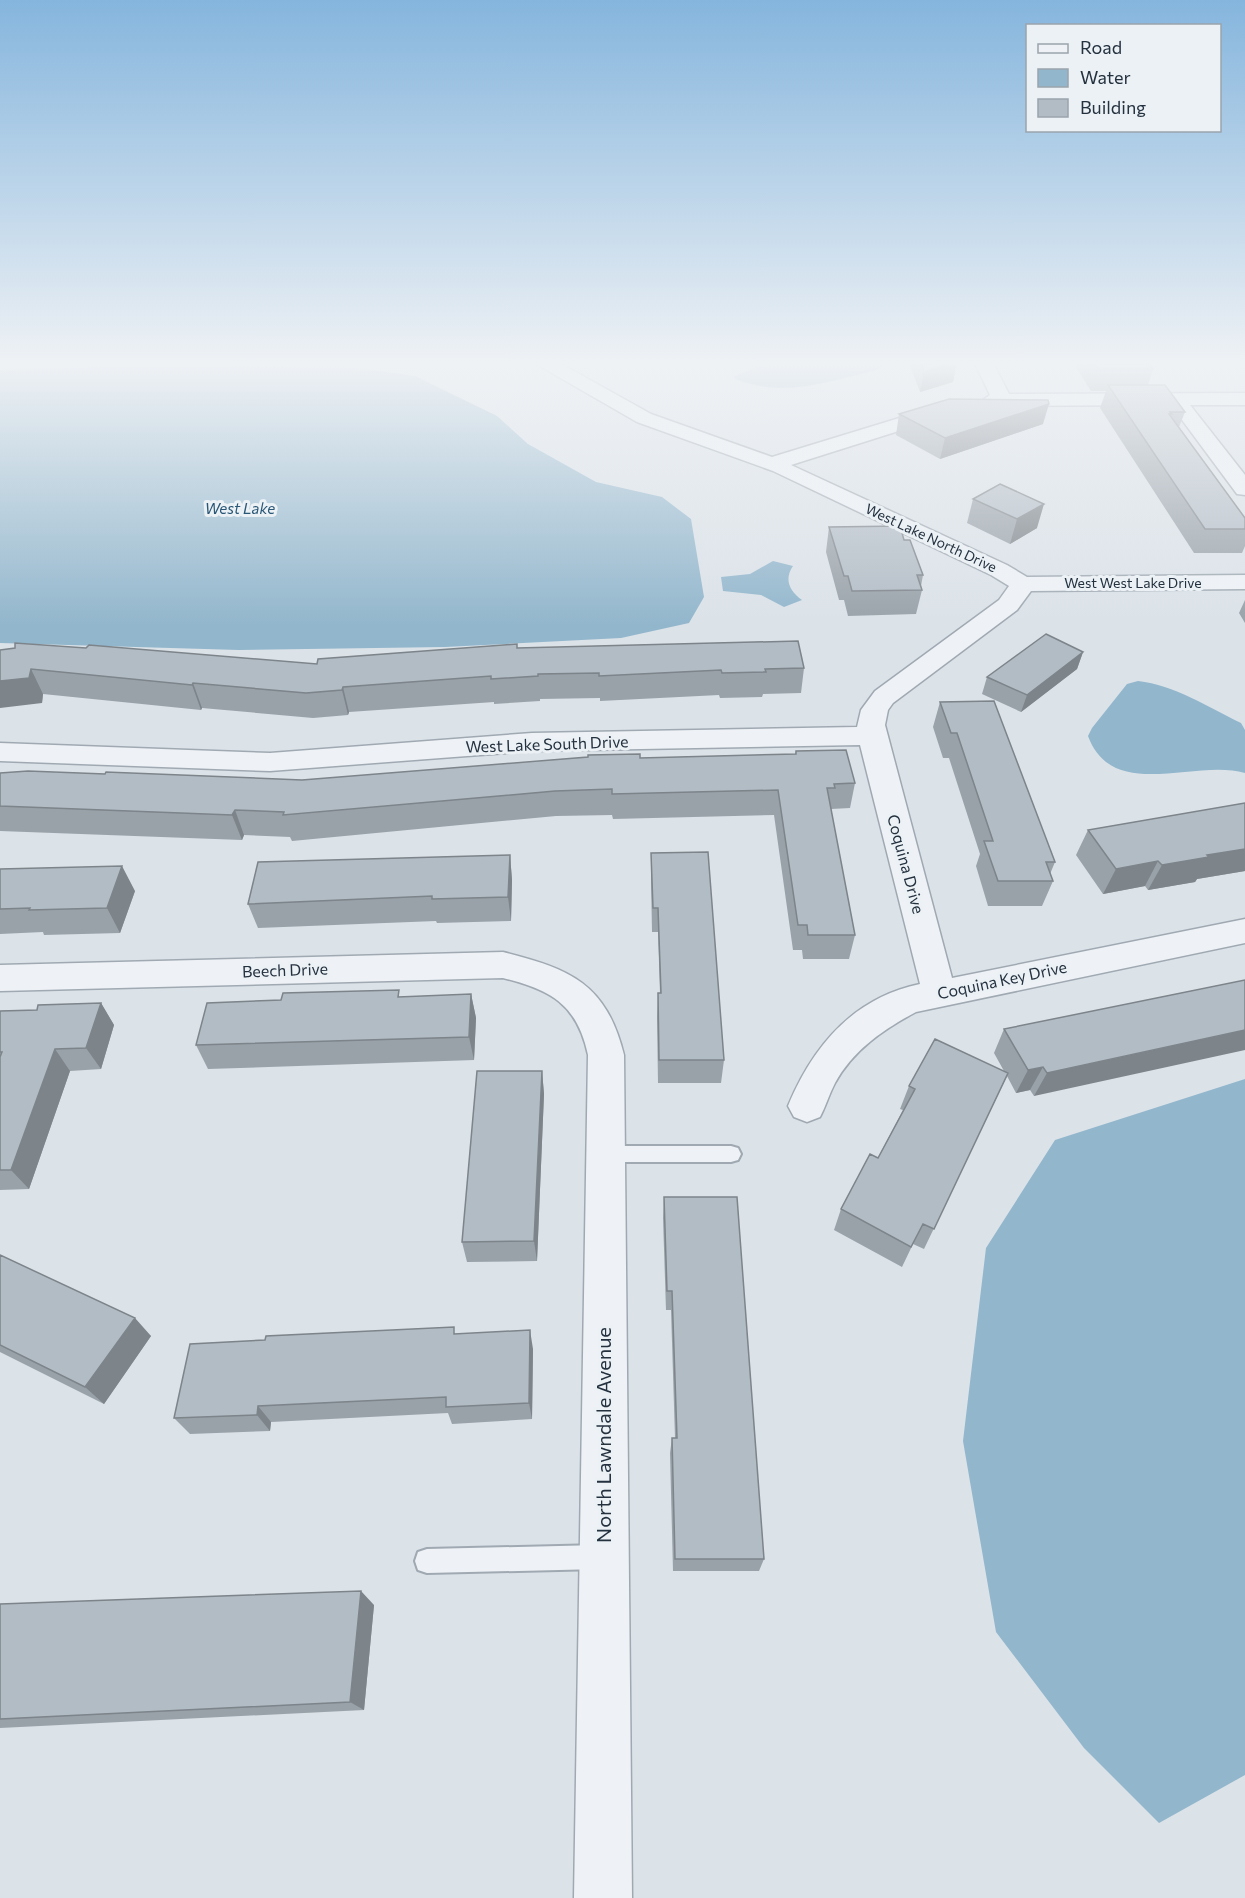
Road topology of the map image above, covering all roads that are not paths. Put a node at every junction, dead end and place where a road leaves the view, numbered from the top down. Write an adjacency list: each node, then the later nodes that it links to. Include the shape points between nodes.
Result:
1 (732, 450): 4 (street, West Lake North Drive)
2 (819, 450): 4 (street)
3 (1215, 450): 5 (street)
4 (772, 464): 7 (street, West Lake North Drive)
5 (1245, 489)
6 (1245, 582): 7 (street, West West Lake Drive)
7 (1022, 584): 8 (street, via 1008,605 880,700 870,721)
8 (872, 736): 9 (street, West Lake South Drive, via 532,742 270,762); 13 (street, Coquina Drive)
9 (0, 752)
10 (1245, 931): 13 (street, Coquina Key Drive)
11 (0, 978): 12 (street, Beech Drive, via 484,964 538,973)
12 (565, 986): 15 (street, North Lawndale Avenue, via 587,1006 603,1037)
13 (939, 992): 14 (street, Coquina Key Drive, via 881,1012 845,1041 819,1077)
14 (807, 1106)
15 (606, 1154): 16 (lane); 17 (street, North Lawndale Avenue)
16 (730, 1154)
17 (604, 1557): 18 (lane); 19 (street, North Lawndale Avenue)
18 (427, 1561)
19 (603, 1898)

